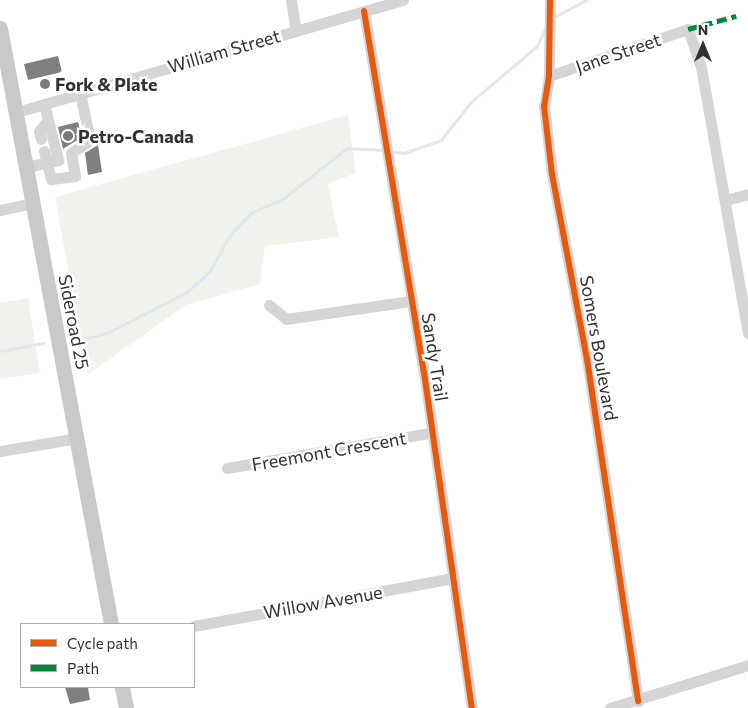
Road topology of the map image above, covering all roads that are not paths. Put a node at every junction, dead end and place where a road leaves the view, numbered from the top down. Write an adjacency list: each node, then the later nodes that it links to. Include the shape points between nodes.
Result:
1 (291, 0): 6 (street)
2 (403, 0): 4 (street, William Street)
3 (550, 0): 7 (street, Somers Boulevard)
4 (364, 11): 6 (street, William Street); 19 (street, Sandy Trail)
5 (0, 28): 10 (main road, Sideroad 25)
6 (296, 30): 8 (street, William Street)
7 (549, 76): 16 (street, Jane Street, via 688,30 701,67); 31 (street, Somers Boulevard, via 544,106 552,174 587,359)
8 (80, 93): 9 (street, William Street); 13 (street, via 90,140 70,153 75,176 56,181)
9 (44, 104): 10 (street, William Street); 11 (street)
10 (17, 112): 14 (main road, Sideroad 25)
11 (48, 120): 12 (street, via 40,131); 13 (street, via 58,160)
12 (41, 139)
13 (45, 157): 14 (street)
14 (26, 167): 17 (main road, Sideroad 25)
15 (748, 194): 16 (street)
16 (726, 200): 21 (street)
17 (32, 203): 18 (street); 23 (main road, Sideroad 25)
18 (0, 210)
19 (411, 301): 20 (street, via 286,319); 22 (street, Sandy Trail)
20 (269, 306)
21 (748, 333)
22 (430, 433): 25 (street, Freemont Crescent); 26 (street, Sandy Trail)
23 (78, 438): 24 (street); 27 (main road, Sideroad 25)
24 (0, 451)
25 (227, 468)
26 (452, 578): 28 (street, Willow Avenue); 33 (street, Sandy Trail)
27 (111, 623)
28 (195, 626)
29 (748, 665): 31 (street)
30 (122, 688): 32 (main road)
31 (638, 700): 34 (street)
32 (126, 708)
33 (472, 708)
34 (610, 708)

